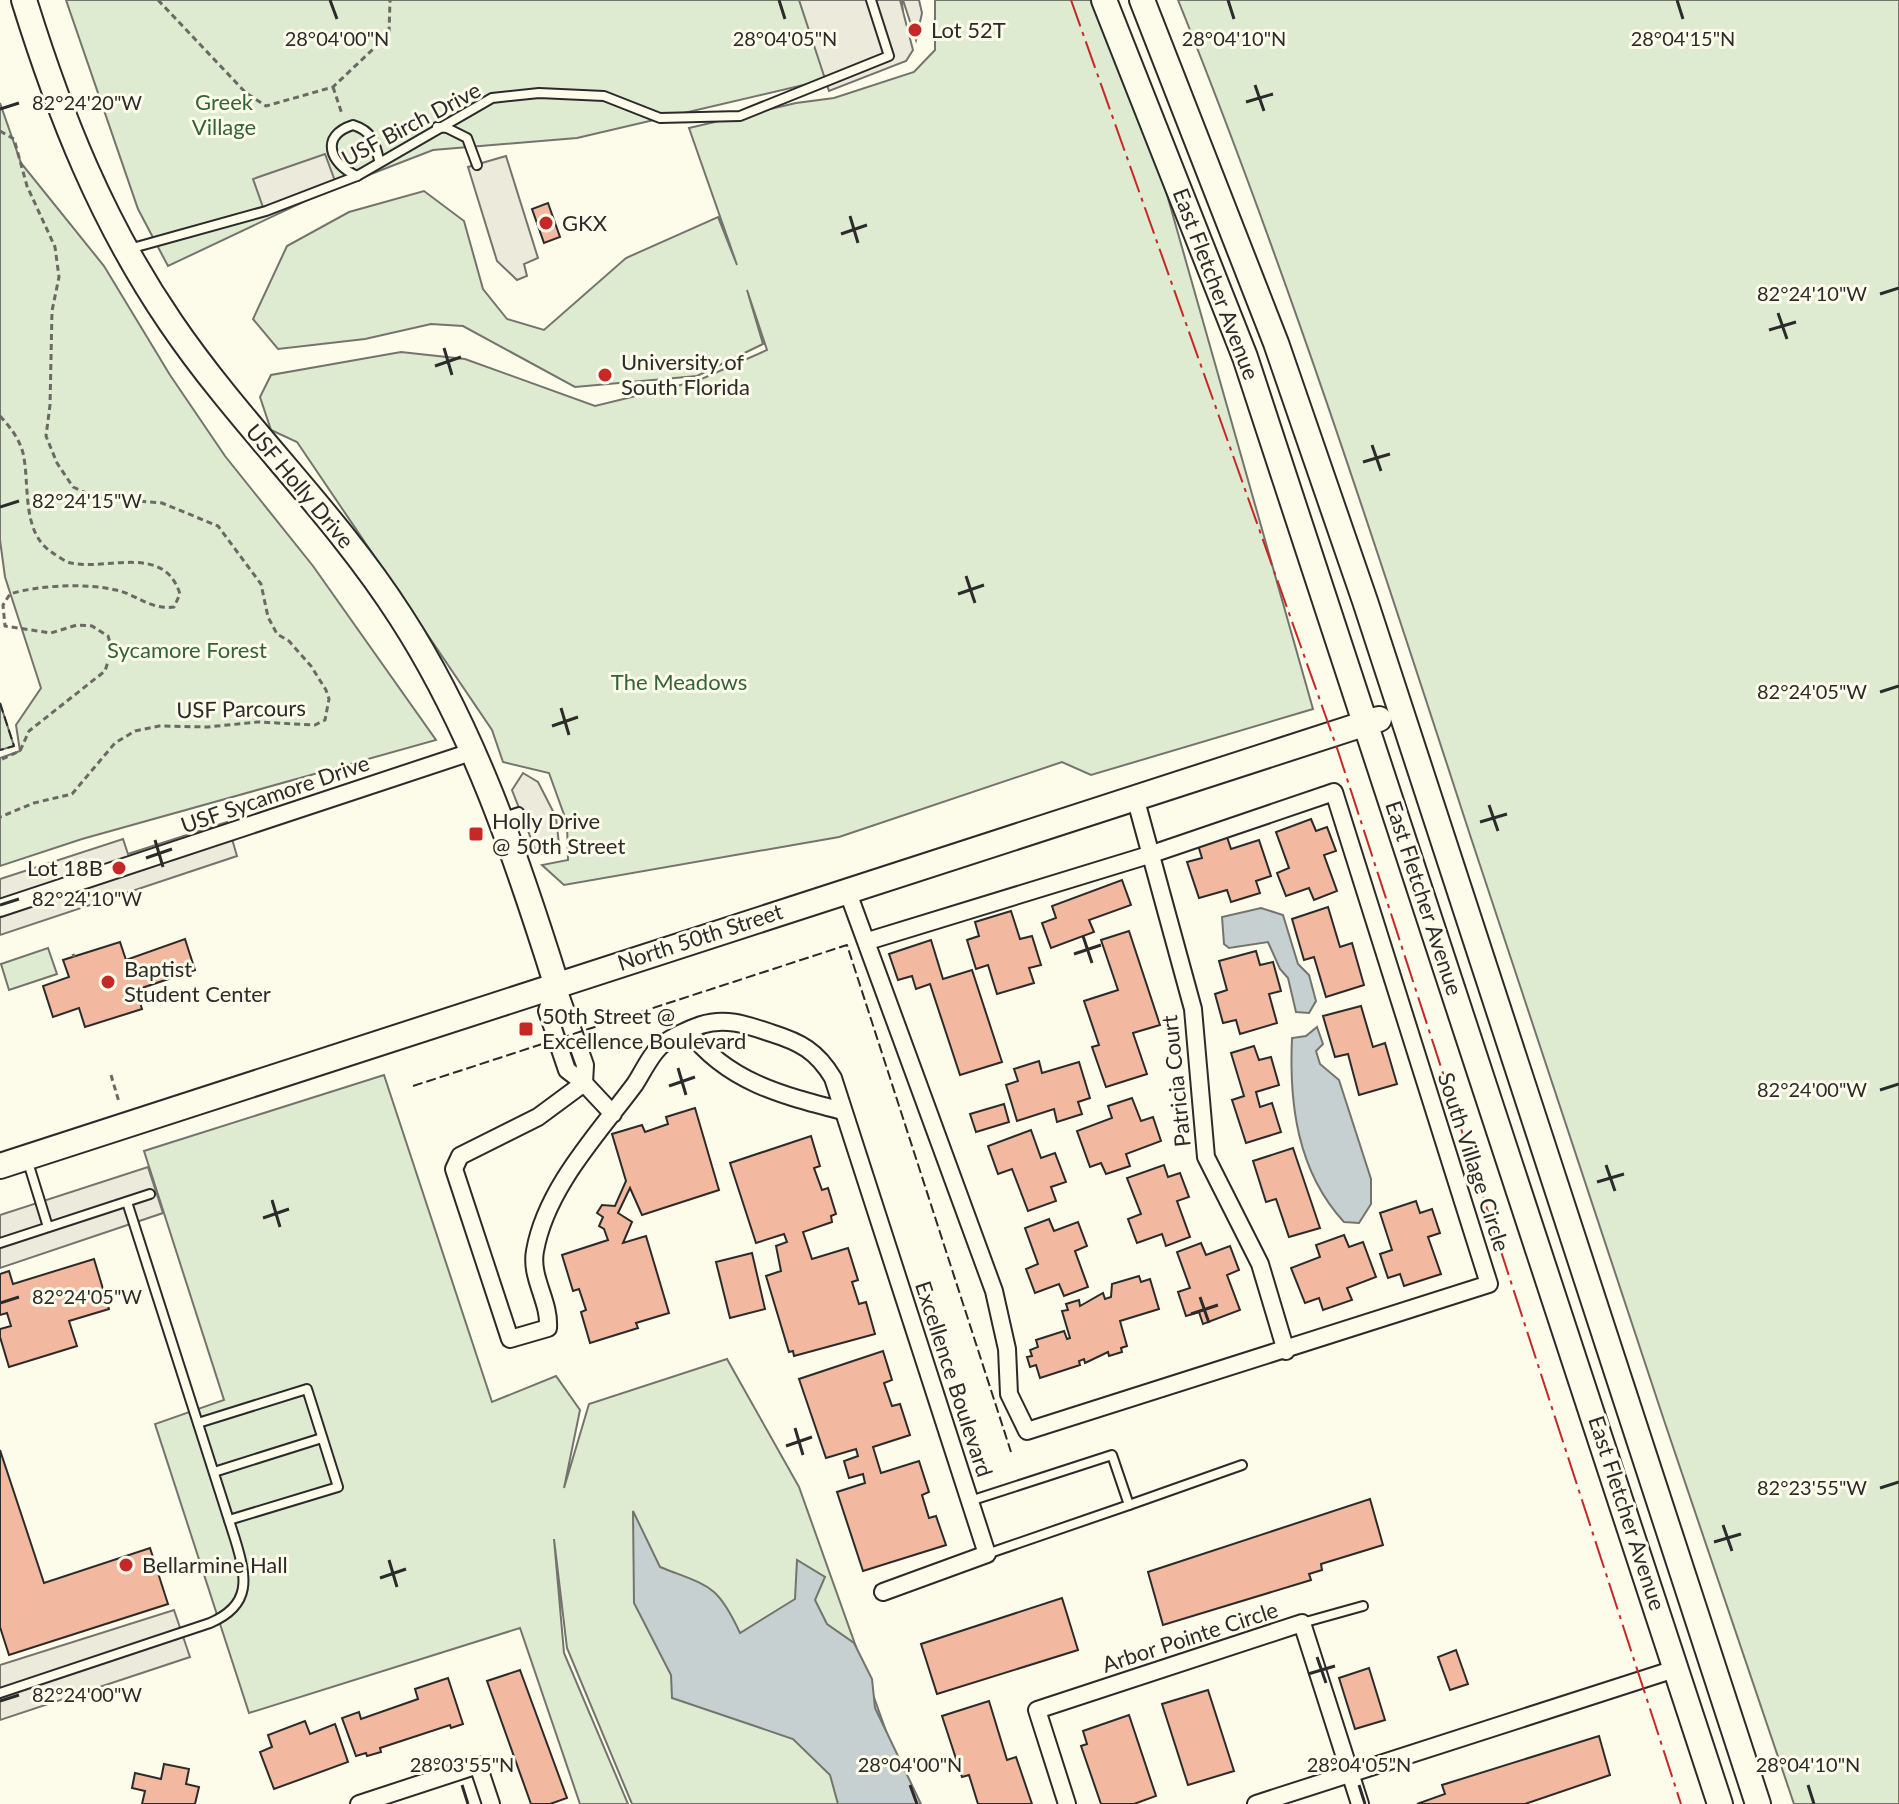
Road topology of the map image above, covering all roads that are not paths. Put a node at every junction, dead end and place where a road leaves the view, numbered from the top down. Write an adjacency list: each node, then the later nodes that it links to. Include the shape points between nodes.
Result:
1 (24, 0): 9 (main road, USF Holly Drive, via 84,171)
2 (871, 0): 5 (lane, USF Birch Drive, via 889,56 740,116 660,118 604,96 539,93 492,98)
3 (1104, 0): 11 (main road, East Fletcher Avenue, via 1245,357)
4 (1142, 0): 10 (main road, East Fletcher Avenue, via 1276,343)
5 (436, 127): 6 (lane, USF Birch Drive); 7 (lane, via 467,138)
6 (379, 160): 8 (lane, USF Birch Drive); 8 (lane, via 375,140 364,129 346,128 332,142 333,155 340,168)
7 (477, 165)
8 (357, 176): 9 (lane, USF Birch Drive, via 266,211)
9 (126, 250): 12 (main road, USF Holly Drive, via 171,323 366,564 441,684)
10 (1401, 712): 11 (main road, North 50th Street); 50 (main road, East Fletcher Avenue)
11 (1367, 723): 13 (main road, North 50th Street); 41 (main road, East Fletcher Avenue)
12 (474, 751): 16 (street, USF Sycamore Drive); 18 (main road, USF Holly Drive, via 510,815)
13 (1135, 797): 14 (street, Patricia Court); 15 (main road, North 50th Street)
14 (1152, 854): 17 (street, South Village Circle); 29 (street, Patricia Court, via 1193,1009 1206,1157 1260,1264); 29 (street, South Village Circle, via 1334,792 1489,1284)
15 (847, 890): 17 (street, South Village Circle); 18 (main road, North 50th Street)
16 (0, 908)
17 (868, 941): 29 (street, South Village Circle, via 994,1291 1007,1349 1009,1394 1027,1431)
18 (556, 983): 20 (street, via 547,1011 567,1070); 23 (main road, North 50th Street)
19 (689, 1031): 21 (street, via 707,1055 736,1075 779,1094); 21 (street, Excellence Boulevard, via 736,1021 803,1043 823,1061); 22 (street, Excellence Boulevard, via 661,1045)
20 (584, 1083): 22 (street); 22 (street, Excellence Boulevard, via 538,1117 460,1156 454,1169 510,1339 548,1328 534,1270 535,1251 569,1173)
21 (843, 1111): 34 (street, Excellence Boulevard)
22 (613, 1114)
23 (26, 1157): 24 (main road, North 50th Street); 27 (lane)
24 (0, 1166)
25 (150, 1194): 26 (lane)
26 (127, 1202): 27 (lane); 30 (lane)
27 (48, 1227): 28 (lane)
28 (0, 1243)
29 (1286, 1351)
30 (198, 1423): 31 (lane, via 307,1389); 33 (lane)
31 (322, 1438): 33 (lane); 36 (lane, via 338,1487)
32 (1242, 1465): 35 (lane)
33 (214, 1472): 36 (lane)
34 (970, 1501): 35 (lane, via 1112,1455); 37 (street, Excellence Boulevard)
35 (1129, 1505): 37 (lane)
36 (229, 1520): 42 (lane, via 244,1587 229,1615)
37 (987, 1554): 38 (street)
38 (883, 1592)
39 (1363, 1606): 40 (lane)
40 (1302, 1623): 43 (street, Arbor Pointe Circle); 46 (street, Arbor Pointe Circle, via 1037,1710)
41 (1678, 1668): 43 (street); 49 (main road, East Fletcher Avenue)
42 (0, 1693)
43 (1351, 1773): 47 (street); 48 (street, Arbor Pointe Circle)
44 (359, 1804): 45 (street, via 478,1765)
45 (491, 1804)
46 (1067, 1804)
47 (1256, 1804)
48 (1360, 1804)
49 (1720, 1804)
50 (1758, 1804)

